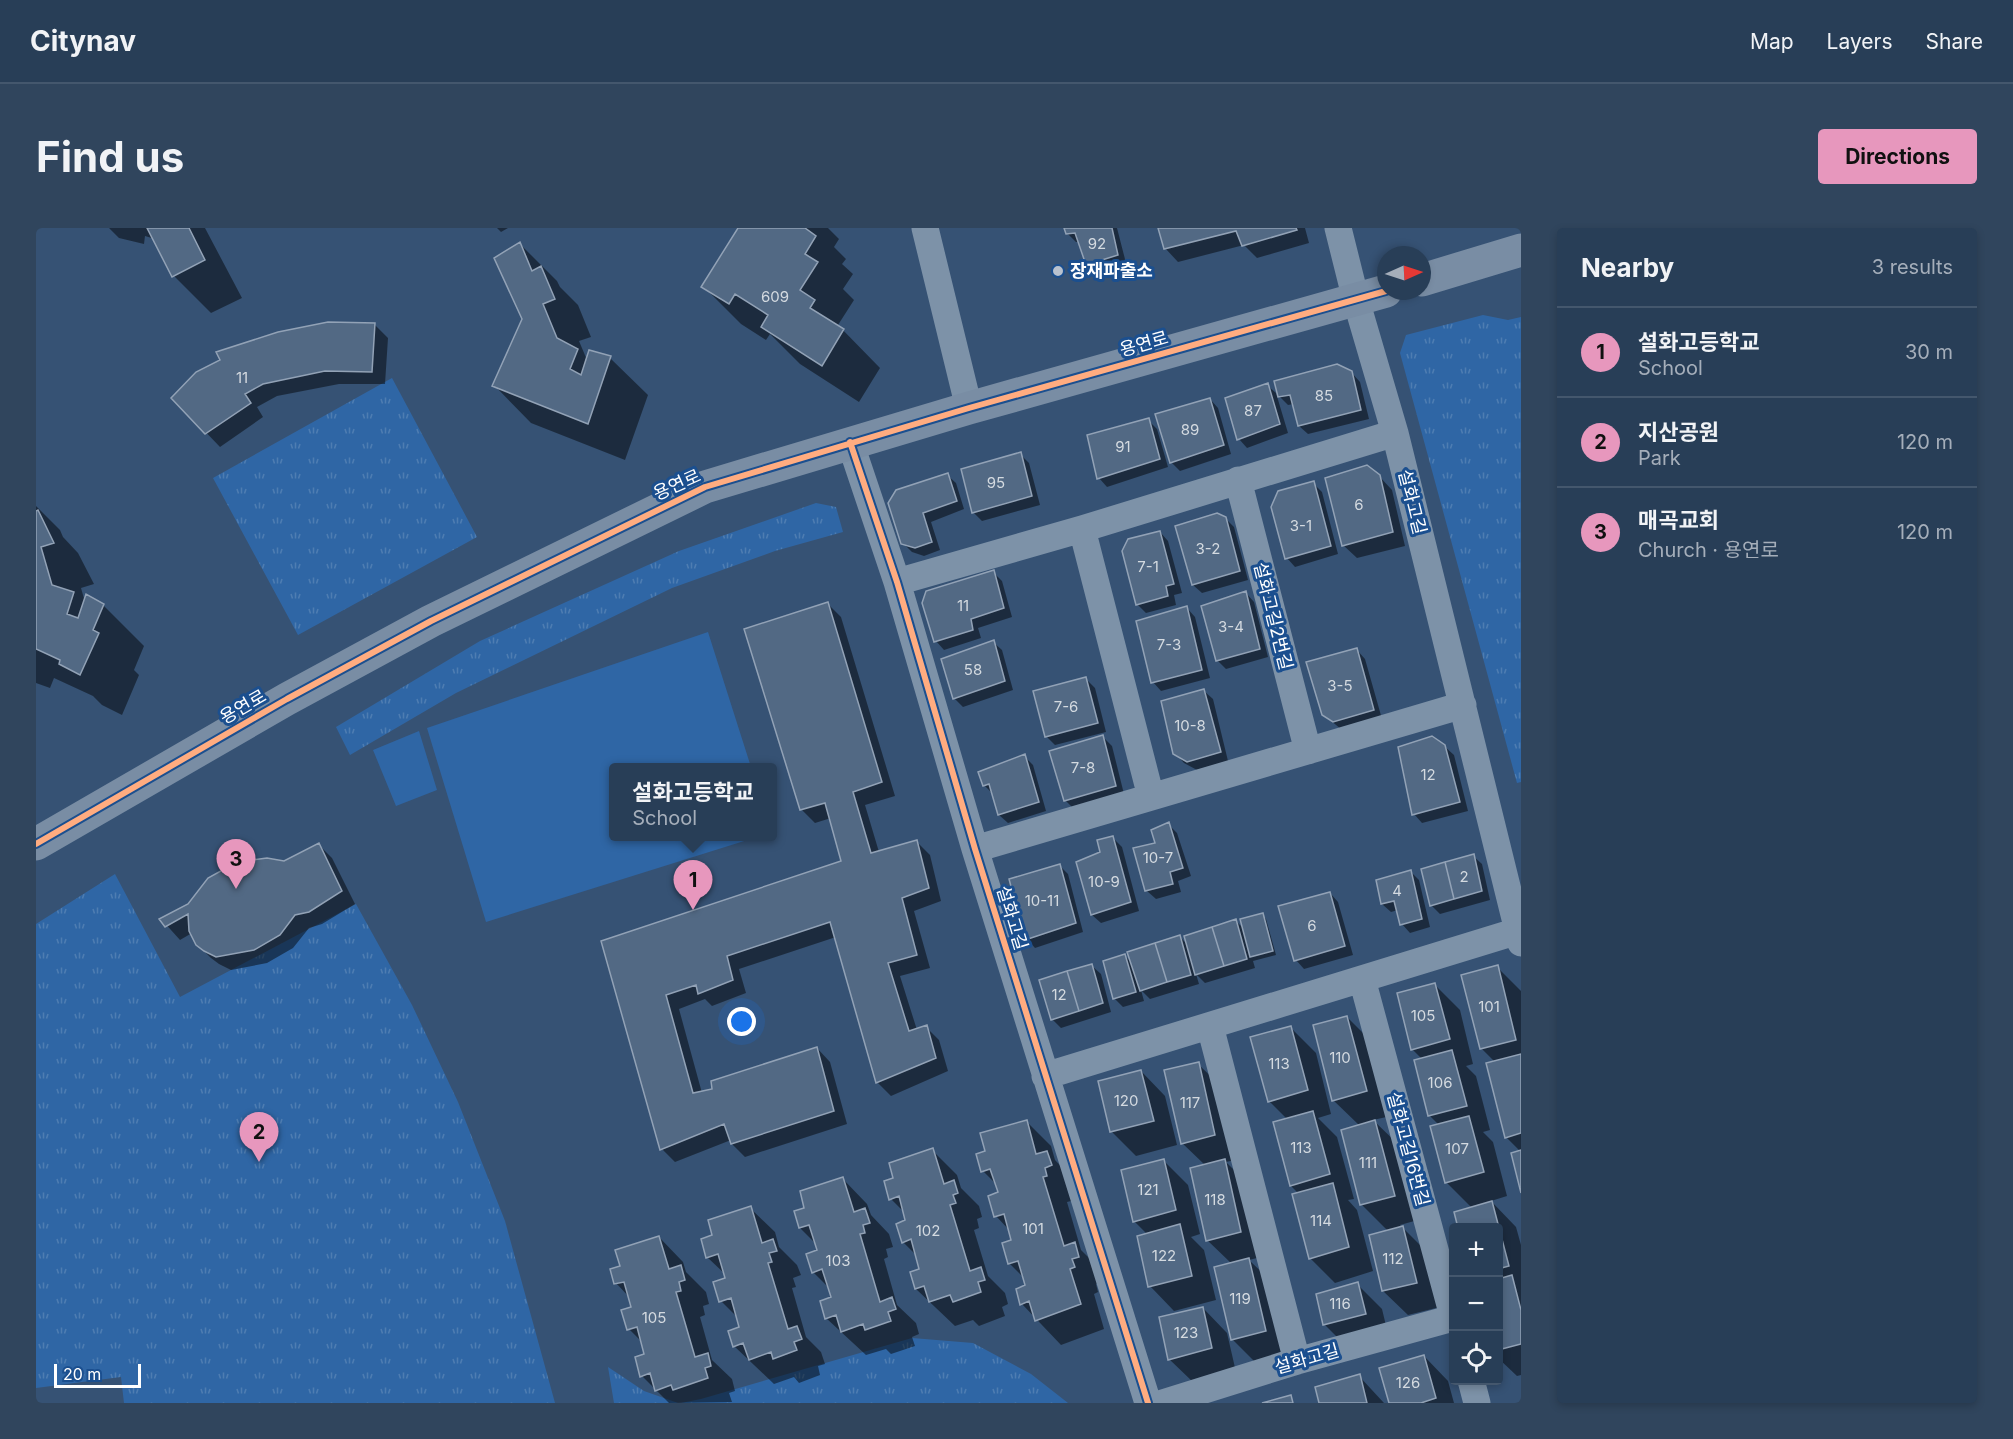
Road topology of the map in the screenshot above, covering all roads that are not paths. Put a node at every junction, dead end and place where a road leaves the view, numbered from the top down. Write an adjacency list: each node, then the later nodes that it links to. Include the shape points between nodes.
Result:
1 (925, 228): 6 (street)
2 (1338, 228): 5 (street)
3 (1521, 250): 4 (street)
4 (1431, 277)
5 (1371, 296): 6 (street, 용연로); 7 (street, 설화고길)
6 (969, 408): 8 (street, 용연로)
7 (1395, 433): 9 (street); 12 (street, 설화고길)
8 (850, 442): 11 (street, 설화고길); 15 (street, 용연로, via 705,487 555,559 287,699)
9 (1238, 480): 10 (street); 13 (street, 설화고길2번길)
10 (1082, 529): 11 (street); 14 (street)
11 (897, 582): 16 (street, 설화고길)
12 (1463, 705): 13 (street); 17 (street, 설화고길)
13 (1308, 751): 14 (street)
14 (1151, 797): 16 (street)
15 (36, 844)
16 (975, 849): 20 (street, 설화고길)
17 (1520, 937): 18 (street)
18 (1362, 979): 19 (street); 21 (street, 설화고길16번길)
19 (1210, 1026): 20 (street); 23 (street)
20 (1045, 1076): 25 (street, 설화고길)
21 (1449, 1304)
22 (1449, 1320): 23 (street, 설화고길)
23 (1297, 1361): 26 (street, 설화고길)
24 (1473, 1385): 27 (street)
25 (1148, 1403)
26 (1163, 1403)
27 (1478, 1403)

